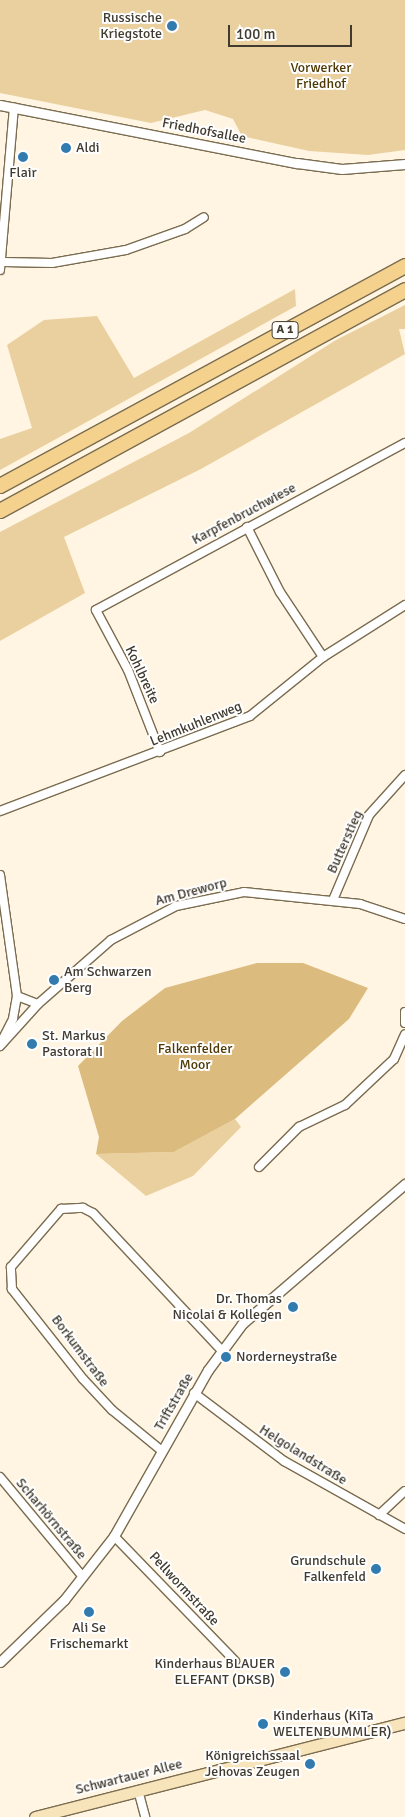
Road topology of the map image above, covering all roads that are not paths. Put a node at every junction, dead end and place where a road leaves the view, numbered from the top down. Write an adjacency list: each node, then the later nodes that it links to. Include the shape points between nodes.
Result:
1 (0, 105): 2 (street, Friedhofsallee)
2 (14, 108): 3 (street, Friedhofsallee, via 298,163 342,169); 5 (street)
3 (405, 164)
4 (204, 217): 5 (street, via 185,230 126,250 52,263)
5 (4, 262): 7 (street)
6 (405, 266): 10 (highway, A 1)
7 (0, 270)
8 (405, 290): 11 (highway, A 1)
9 (405, 443): 12 (street, Karpfenbruchwiese)
10 (0, 486)
11 (0, 511)
12 (247, 527): 14 (street, Karpfenbruchwiese); 15 (street, via 280,592)
13 (405, 605): 15 (street, Lehmkuhlenweg)
14 (96, 610): 16 (street, Kohlbreite, via 128,670)
15 (323, 657): 16 (street, Lehmkuhlenweg, via 250,716)
16 (160, 752): 18 (street, Lehmkuhlenweg)
17 (405, 775): 20 (street, Butterstieg, via 369,815)
18 (0, 811)
19 (0, 875): 22 (street)
20 (333, 900): 21 (street, Am Dreworp, via 360,904); 23 (street, Am Dreworp, via 244,892 176,906 111,940)
21 (405, 919)
22 (17, 996): 23 (street); 27 (street, via 13,1019)
23 (38, 1004): 27 (street, Am Dreworp)
24 (405, 1012): 25 (street)
25 (405, 1023)
26 (405, 1034): 28 (street, via 394,1058 345,1104 299,1127)
27 (0, 1045)
28 (259, 1167)
29 (405, 1184): 30 (street, Triftstraße, via 284,1286)
30 (221, 1350): 31 (street, Triftstraße); 32 (street, Borkumstraße, via 93,1213 83,1208 70,1206 53,1216 11,1267 9,1279 96,1395)
31 (194, 1393): 32 (street, Triftstraße); 35 (street, Helgolandstraße, via 284,1461)
32 (162, 1451): 37 (street, Triftstraße)
33 (0, 1477): 38 (street, Scharhörnstraße)
34 (405, 1491): 35 (street)
35 (379, 1515): 36 (street, Helgolandstraße)
36 (403, 1525)
37 (114, 1536): 38 (street, Triftstraße); 39 (street, Pellwormstraße)
38 (83, 1577): 40 (street, Triftstraße)
39 (235, 1661)
40 (0, 1662)
41 (405, 1722): 42 (main road, Schwartauer Allee)
42 (138, 1790): 43 (main road, Schwartauer Allee); 44 (street)
43 (35, 1817)
44 (145, 1817)

